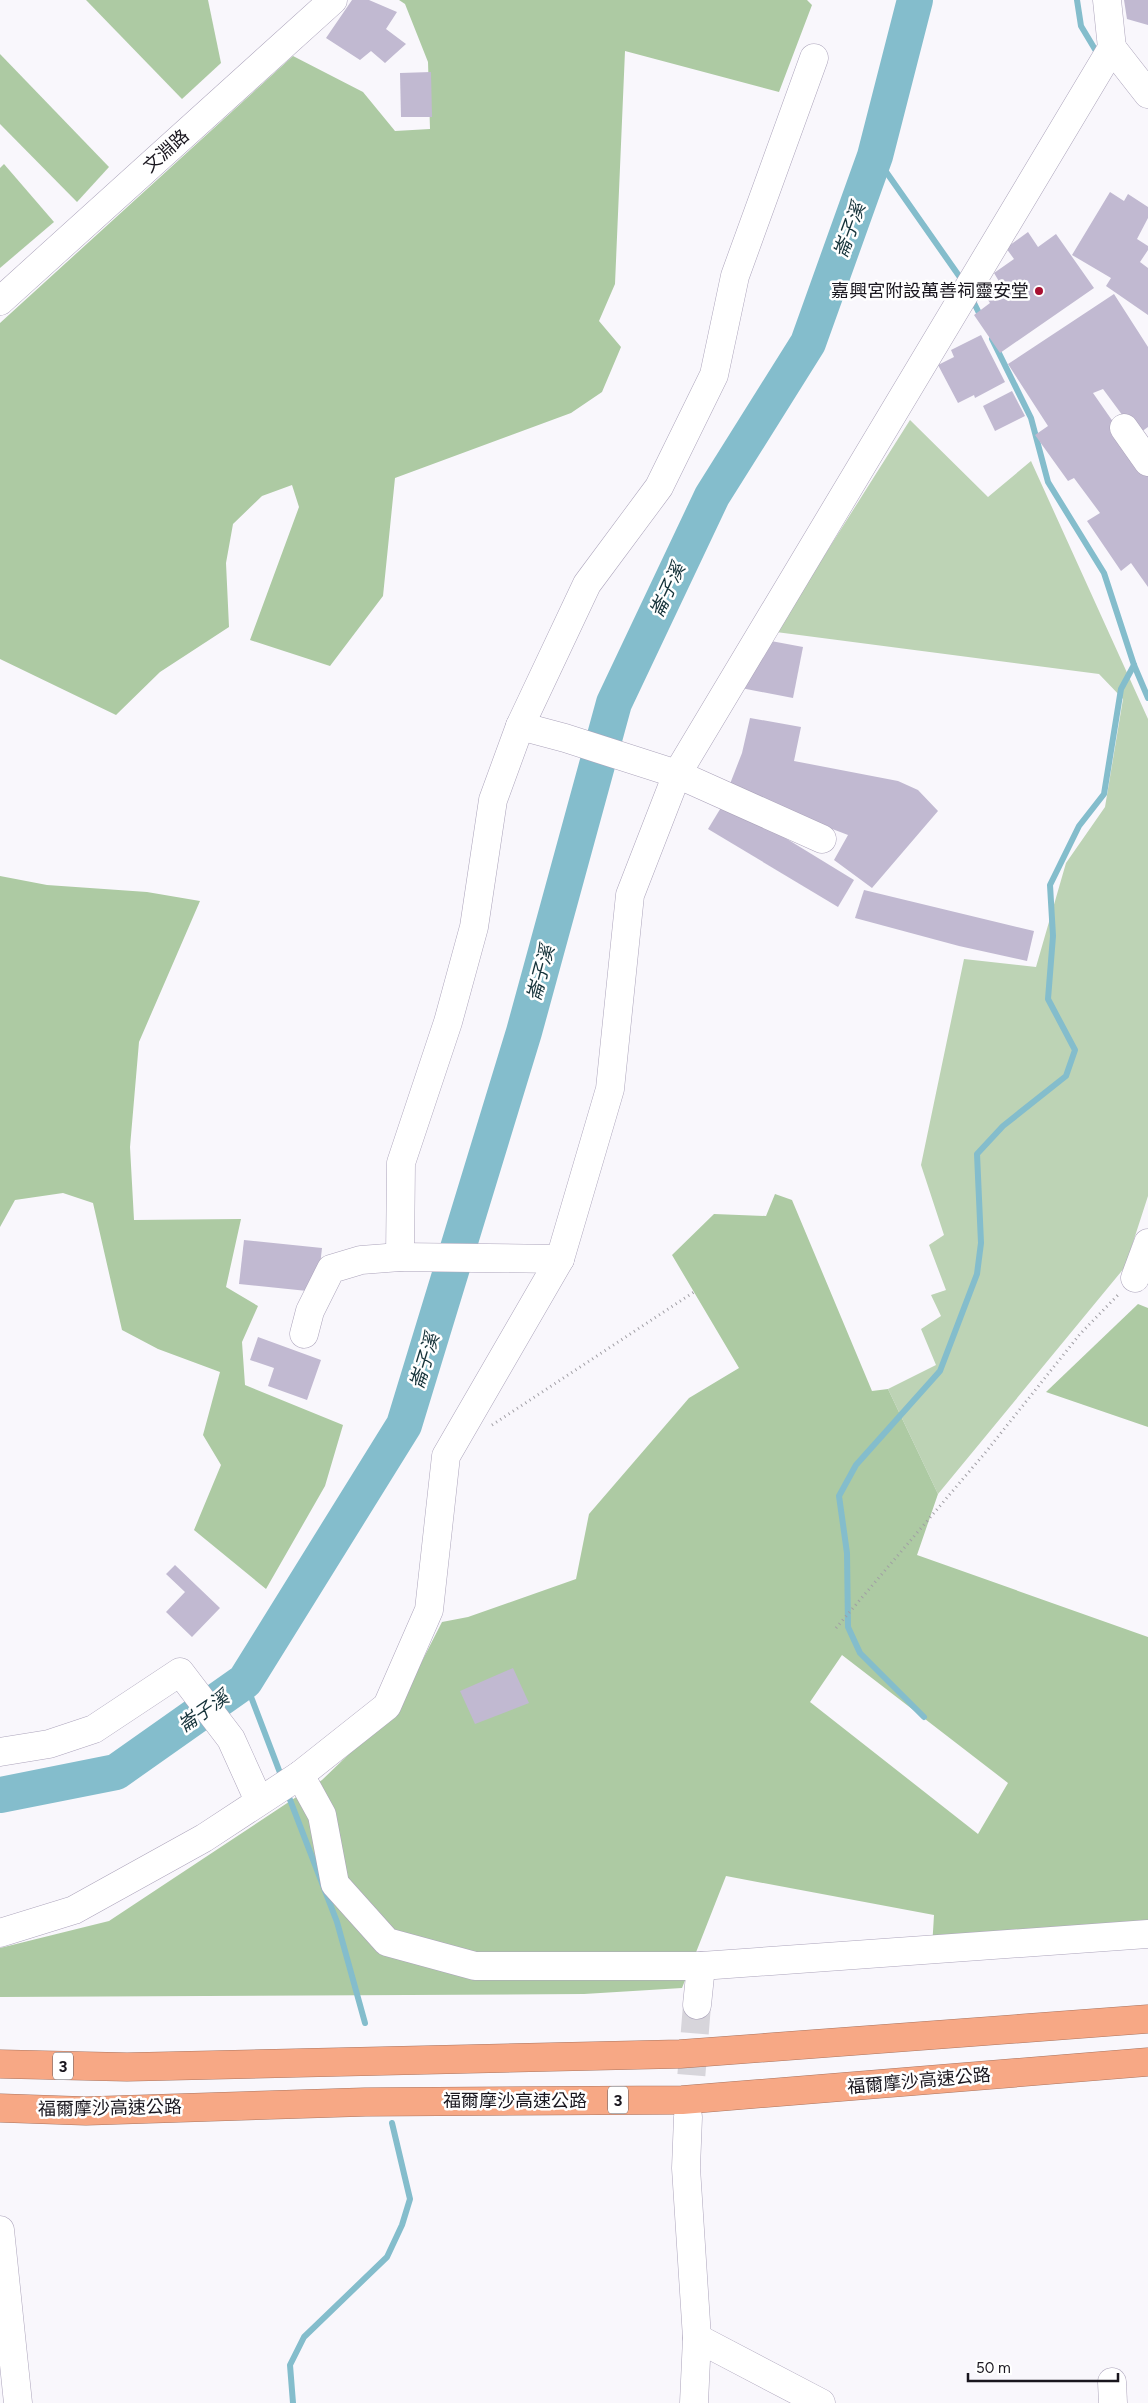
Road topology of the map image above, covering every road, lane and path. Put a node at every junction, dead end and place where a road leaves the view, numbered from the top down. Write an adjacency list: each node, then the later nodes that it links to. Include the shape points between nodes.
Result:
1 (332, 0): 6 (street, 文淵路)
2 (1107, 0): 3 (street)
3 (1112, 48): 5 (street); 10 (street)
4 (814, 58): 9 (street, via 735,276 714,374 659,486 587,584)
5 (1148, 94)
6 (0, 301)
7 (1124, 428): 8 (street)
8 (1148, 462)
9 (520, 726): 10 (street); 13 (street, via 494,800 474,927 448,1022 401,1163)
10 (677, 774): 11 (street); 14 (street, via 630,895 610,1089)
11 (822, 839)
12 (1148, 1243): 15 (street)
13 (400, 1257): 14 (street); 17 (street, via 361,1260 331,1270 310,1311)
14 (560, 1259): 21 (street, via 446,1456 429,1610 387,1706)
15 (1135, 1278): 19 (path, via 1080,1334 985,1453)
16 (694, 1292): 18 (path)
17 (304, 1334)
18 (487, 1429)
19 (836, 1628)
20 (0, 1752): 22 (street, via 49,1744 94,1729 180,1672 232,1739)
21 (300, 1775): 22 (street); 25 (street, via 322,1815 335,1884 387,1942 475,1966)
22 (259, 1801): 23 (street, via 204,1838 74,1910)
23 (0, 1932)
24 (1148, 1934): 25 (street)
25 (701, 1966): 26 (street)
26 (697, 2005)
27 (1148, 2019): 29 (highway, 3, via 680,2054 127,2068)
28 (1148, 2062): 30 (highway, 福爾摩沙高速公路 / 3, via 682,2100 365,2102 86,2111)
29 (0, 2064)
30 (0, 2108)
31 (688, 2116): 33 (street, via 686,2168)
32 (0, 2230): 34 (street)
33 (697, 2338): 35 (street); 36 (street)
34 (18, 2403)
35 (694, 2403)
36 (821, 2403)

